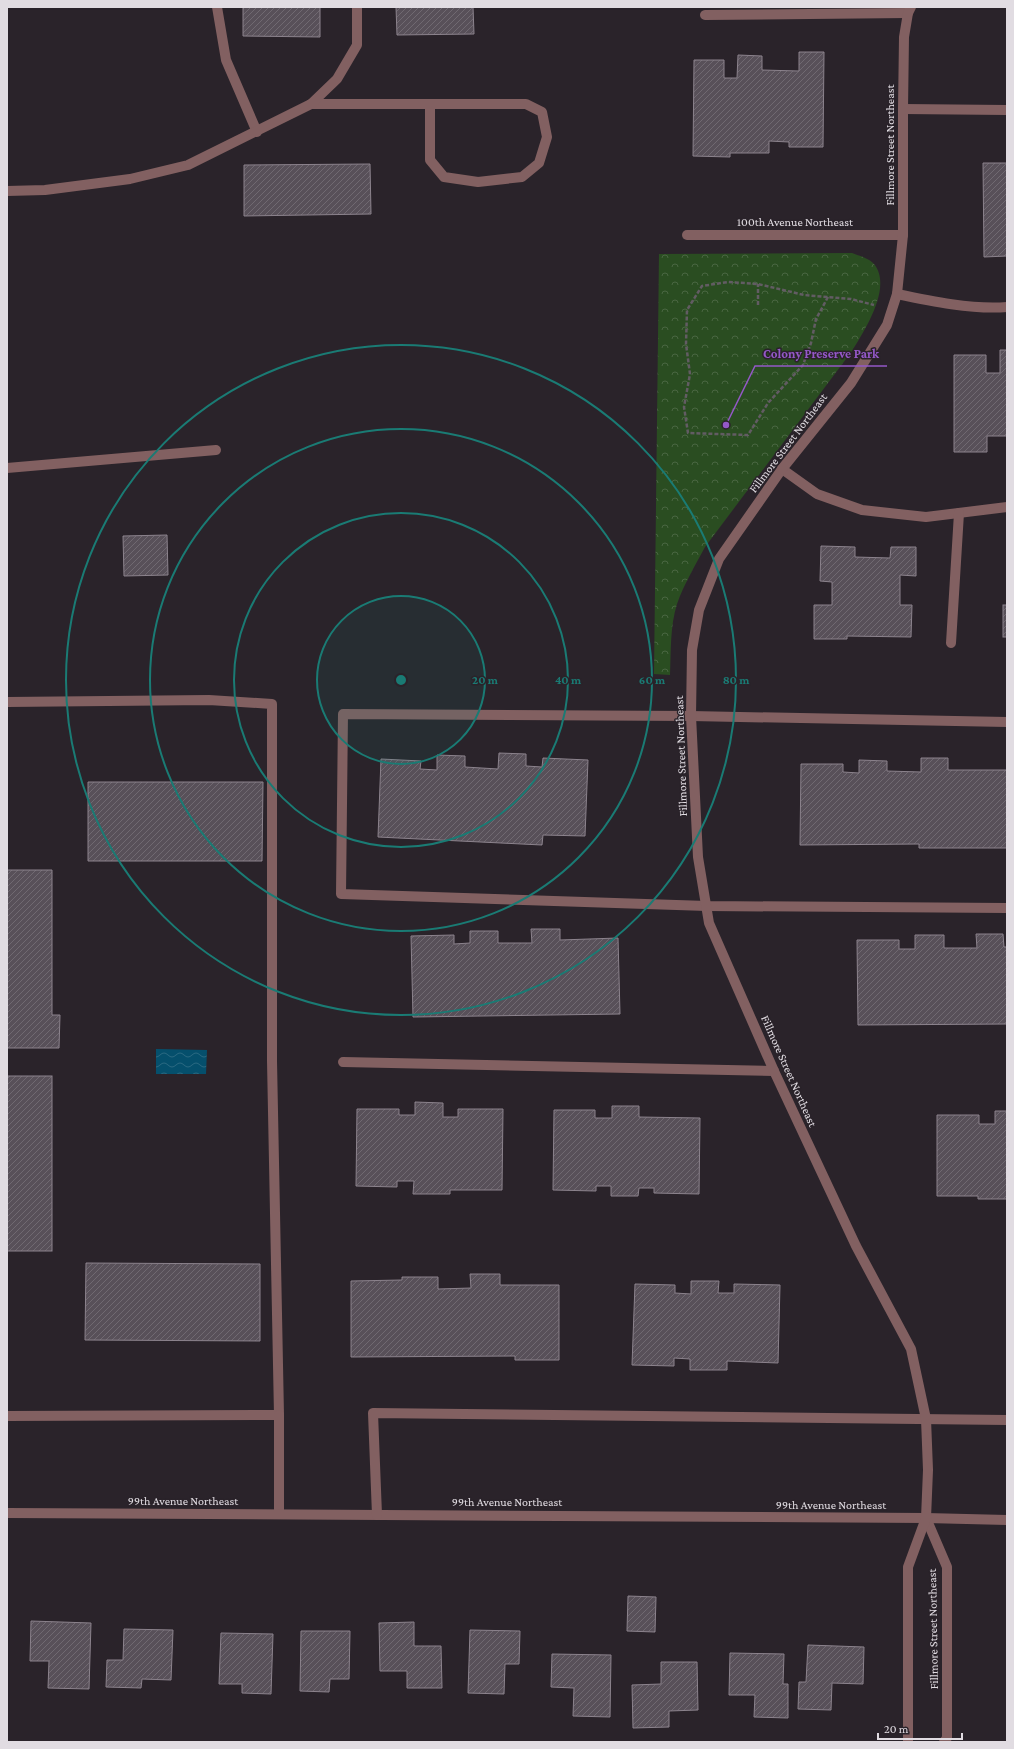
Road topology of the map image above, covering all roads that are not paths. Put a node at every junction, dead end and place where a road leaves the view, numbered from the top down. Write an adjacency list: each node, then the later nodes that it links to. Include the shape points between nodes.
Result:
1 (218, 7): 9 (street, via 226,60)
2 (357, 7): 5 (street, via 357,45 337,79)
3 (910, 10): 4 (street); 7 (street, Fillmore Street Northeast, via 904,37)
4 (705, 15)
5 (311, 104): 6 (street); 9 (street)
6 (430, 105): 6 (street, via 526,104 542,112 547,137 539,163 522,177 478,182 444,177 430,160)
7 (902, 109): 8 (street); 12 (street, Fillmore Street Northeast)
8 (1007, 110)
9 (257, 132): 10 (street, via 188,166 130,179 45,190)
10 (7, 191)
11 (687, 235): 12 (street, 100th Avenue Northeast)
12 (903, 235): 13 (street, Fillmore Street Northeast)
13 (897, 294): 14 (street, via 929,301); 17 (street, Fillmore Street Northeast, via 887,325 851,383)
14 (1007, 307)
15 (216, 450): 16 (street)
16 (7, 468)
17 (782, 469): 19 (street, via 817,494 862,510 926,517); 22 (street, Fillmore Street Northeast, via 719,559 699,610 692,650)
18 (1007, 507): 19 (street)
19 (959, 513): 20 (street)
20 (951, 643)
21 (7, 702): 28 (street, via 209,700 272,704 272,1060)
22 (691, 716): 23 (street); 24 (street, Fillmore Street Northeast, via 698,857); 24 (street, via 343,714 341,894)
23 (1007, 722)
24 (706, 906): 25 (street); 27 (street, Fillmore Street Northeast, via 710,923)
25 (1007, 908)
26 (342, 1062): 27 (street)
27 (774, 1071): 30 (street, Fillmore Street Northeast, via 856,1246 911,1349)
28 (279, 1415): 29 (street); 33 (street)
29 (7, 1416)
30 (926, 1419): 31 (street); 34 (street, via 373,1413); 35 (street, Fillmore Street Northeast)
31 (1007, 1420)
32 (7, 1513): 33 (street, 99th Avenue Northeast)
33 (279, 1514): 34 (street, 99th Avenue Northeast)
34 (377, 1514): 35 (street, 99th Avenue Northeast)
35 (926, 1518): 36 (street, 99th Avenue Northeast); 37 (street, Fillmore Street Northeast, via 908,1567); 38 (street, Fillmore Street Northeast, via 947,1567 947,1738)
36 (1007, 1520)
37 (908, 1742)
38 (944, 1742)

